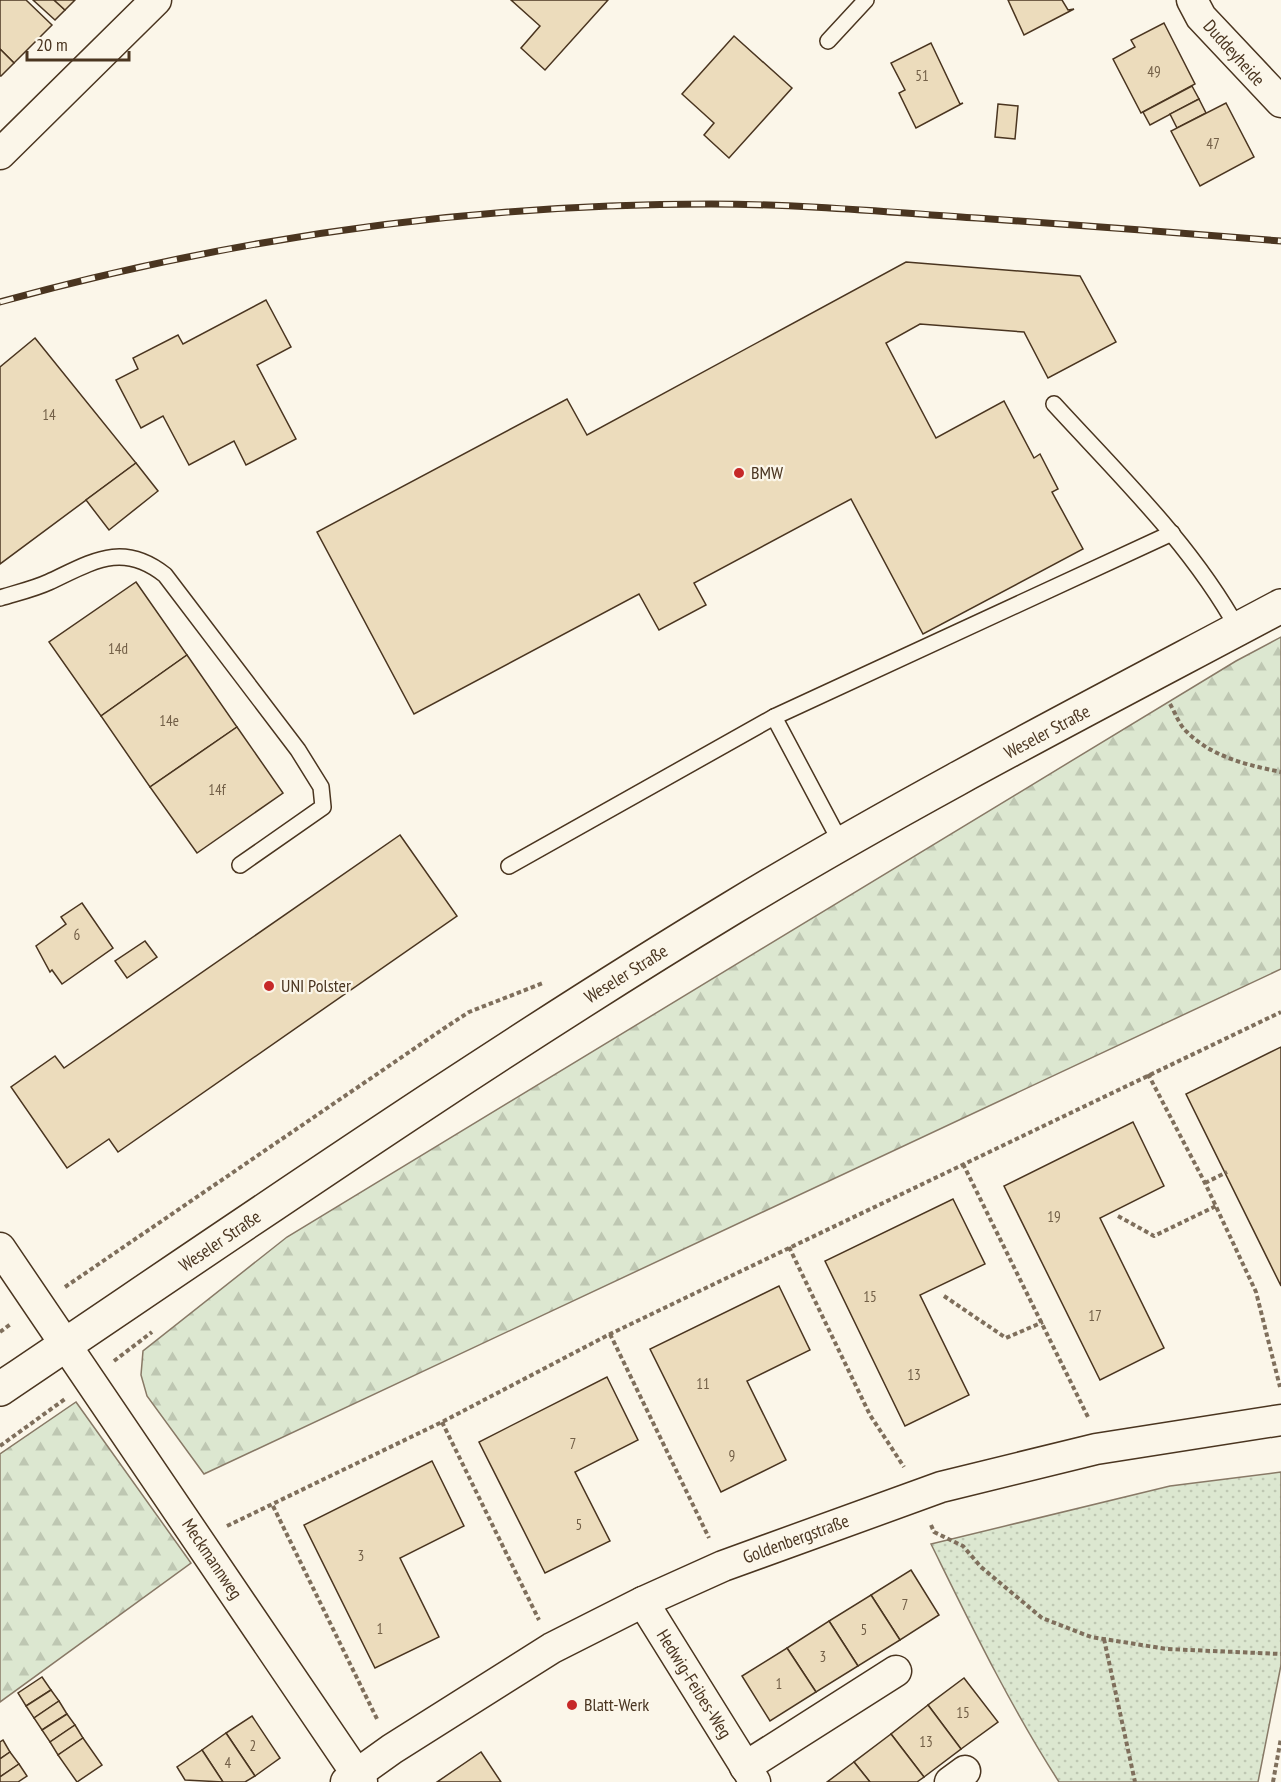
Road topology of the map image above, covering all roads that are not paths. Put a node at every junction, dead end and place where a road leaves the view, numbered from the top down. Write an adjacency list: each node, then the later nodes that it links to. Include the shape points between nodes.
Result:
1 (156, 0): 6 (street)
2 (866, 0): 4 (lane)
3 (1192, 0): 5 (street, Duddeyheide, via 1201,17)
4 (828, 41)
5 (1281, 102)
6 (0, 154)
7 (1054, 404): 8 (lane)
8 (1172, 533): 11 (lane); 12 (lane)
9 (0, 598): 14 (lane, via 106,558 128,556 149,563 165,575 298,750 324,795 323,807)
10 (1281, 606): 11 (main road, Weseler Straße)
11 (1238, 629): 13 (main road, Weseler Straße)
12 (774, 717): 13 (lane); 15 (lane)
13 (841, 843): 17 (main road, Weseler Straße, via 606,986)
14 (240, 865)
15 (509, 866)
16 (0, 1248): 17 (street, Meckmannweg)
17 (66, 1344): 18 (main road, Weseler Straße); 23 (street, Meckmannweg, via 203,1545)
18 (0, 1389)
19 (1281, 1420): 20 (street, Goldenbergstraße, via 1096,1449 921,1494 723,1566)
20 (643, 1602): 22 (street, Hedwig-Feibes-Weg); 23 (street, Goldenbergstraße, via 552,1648 392,1749)
21 (896, 1671): 22 (street, Hedwig-Feibes-Weg)
22 (750, 1774)
23 (355, 1780)

